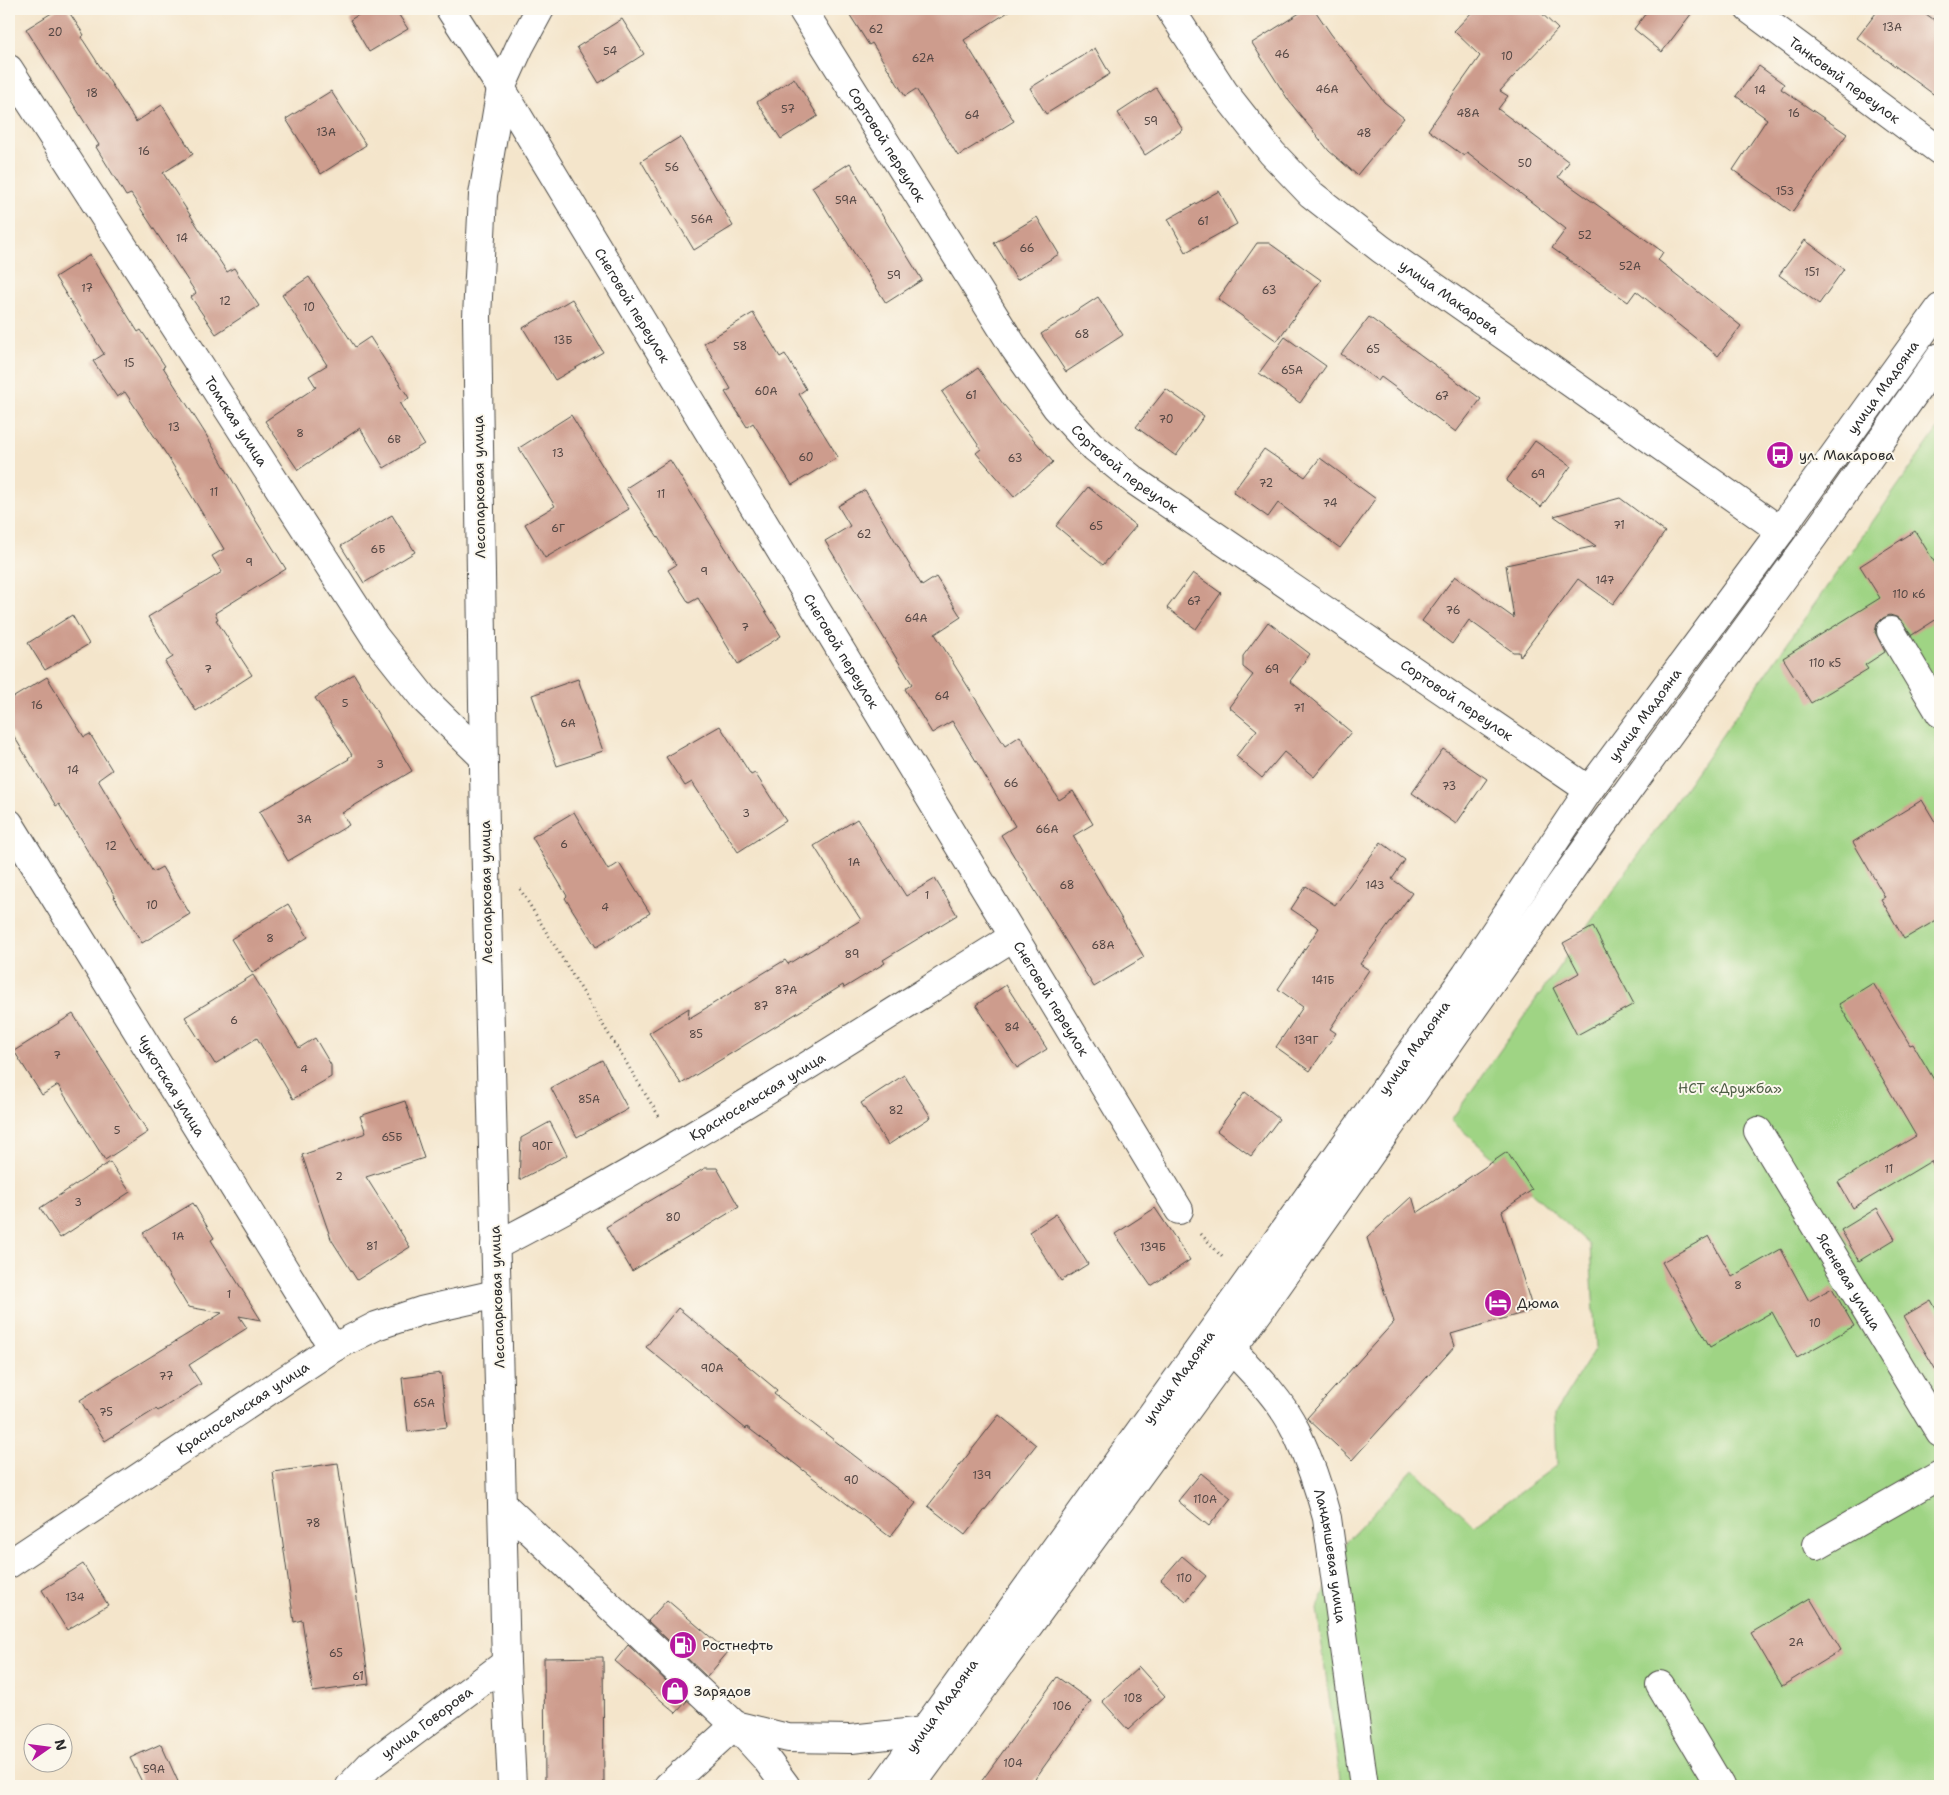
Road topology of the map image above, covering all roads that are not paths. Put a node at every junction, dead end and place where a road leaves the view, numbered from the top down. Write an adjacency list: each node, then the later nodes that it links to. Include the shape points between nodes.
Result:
1 (450, 9): 7 (street, Снеговой переулок)
2 (540, 9): 7 (street, Лесопарковая улица)
3 (802, 9): 15 (street, Сортовой переулок, via 1015,349 1056,407 1090,444 1135,481)
4 (1170, 9): 11 (street, улица Макарова, via 1224,92 1272,153 1311,194 1381,249)
5 (1749, 9): 8 (street, Танковый переулок)
6 (9, 69): 14 (street, Томская улица, via 375,637 424,700)
7 (501, 88): 14 (street, Лесопарковая улица, via 483,195 477,317); 17 (street, Снеговой переулок)
8 (1940, 152)
9 (1940, 308): 11 (street, улица Мадояна, via 1792,512)
10 (1940, 358): 23 (street, улица Мадояна, via 1599,830)
11 (1781, 532): 15 (street, улица Мадояна)
12 (1891, 631): 13 (street)
13 (1940, 713)
14 (483, 757): 20 (street, Лесопарковая улица)
15 (1589, 790): 32 (street, улица Мадояна, via 1466,975)
16 (9, 823): 22 (street, Чукотская улица)
17 (1013, 937): 19 (street, Снеговой переулок); 20 (street, Красносельская улица, via 678,1146)
18 (1758, 1131): 24 (street, Ясеневая улица)
19 (1179, 1210)
20 (495, 1246): 21 (street, Лесопарковая улица)
21 (496, 1294): 22 (street, Красносельская улица, via 421,1311 376,1326); 26 (street, Лесопарковая улица)
22 (334, 1348): 28 (street, Красносельская улица)
23 (1232, 1350): 38 (street, улица Мадояна); 39 (street, Ландышевая улица, via 1277,1402 1295,1429 1315,1476 1327,1518)
24 (1940, 1433)
25 (1940, 1475): 27 (street)
26 (503, 1505): 29 (street, Лесопарковая улица); 31 (street)
27 (1817, 1545)
28 (9, 1564)
29 (506, 1663): 33 (street, улица Говорова, via 370,1765); 34 (street, Лесопарковая улица)
30 (1660, 1685): 40 (street)
31 (735, 1725): 32 (street, via 788,1738 851,1739); 35 (street); 36 (street)
32 (924, 1731): 37 (street, улица Мадояна)
33 (350, 1786)
34 (512, 1786)
35 (668, 1786)
36 (786, 1786)
37 (884, 1786)
38 (911, 1786)
39 (1364, 1786)
40 (1720, 1786)

